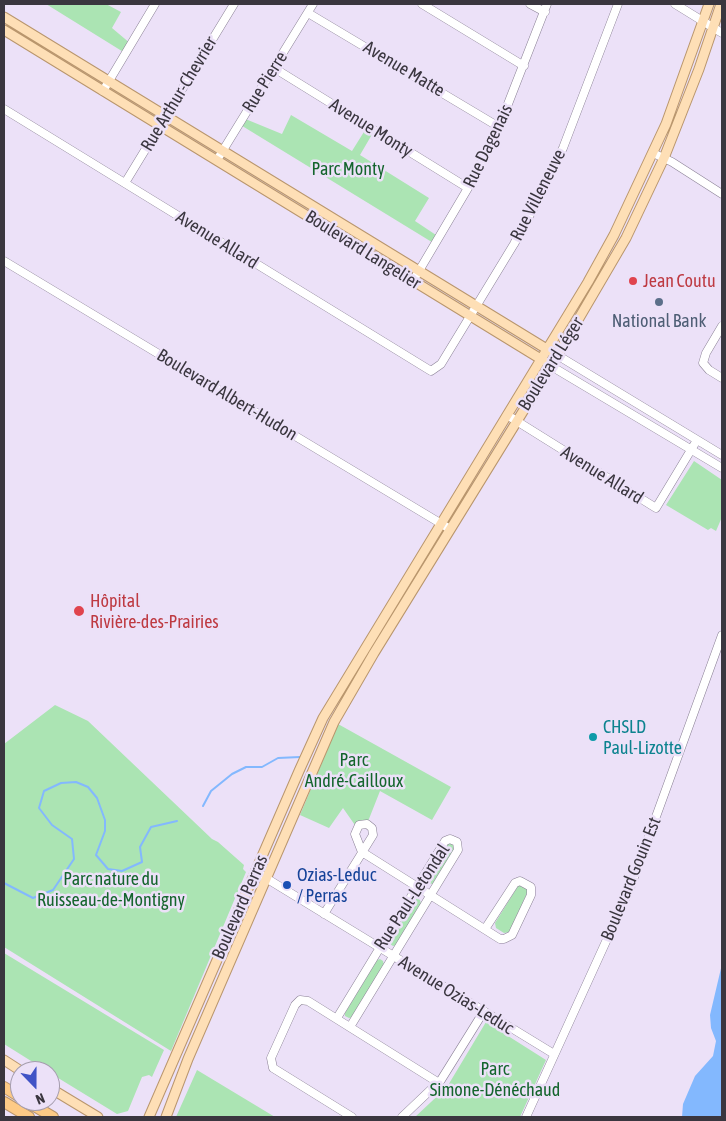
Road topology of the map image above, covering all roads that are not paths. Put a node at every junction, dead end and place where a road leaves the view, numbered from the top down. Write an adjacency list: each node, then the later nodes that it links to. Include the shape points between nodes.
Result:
1 (155, 4): 20 (street)
2 (234, 4): 23 (street, Rue Arthur-Chevrier)
3 (313, 4): 12 (street, Rue Pierre)
4 (422, 4): 18 (street)
5 (530, 4): 11 (street)
6 (547, 4): 11 (street, Rue Dagenais)
7 (618, 4): 38 (street, Rue Villeneuve, via 549,178)
8 (675, 4): 14 (street)
9 (709, 4): 14 (main road, Boulevard Léger)
10 (721, 4): 15 (main road, Boulevard Léger)
11 (545, 12): 18 (street, Rue Dagenais)
12 (308, 13): 19 (street, Rue Pierre); 25 (street, Avenue Matte)
13 (4, 17): 20 (main road, Boulevard Langelier)
14 (703, 22): 15 (street); 27 (main road, Boulevard Léger)
15 (713, 28): 17 (street); 28 (main road, Boulevard Léger)
16 (4, 30): 21 (main road, Boulevard Langelier)
17 (722, 33)
18 (524, 66): 25 (street, Rue Dagenais)
19 (274, 68): 26 (street, Rue Pierre); 31 (street, Avenue Monty)
20 (109, 81): 21 (street); 23 (main road, Boulevard Langelier)
21 (102, 90): 24 (main road, Boulevard Langelier)
22 (4, 109): 30 (street, Avenue Allard)
23 (166, 116): 24 (street, Rue Arthur-Chevrier); 26 (main road, Boulevard Langelier)
24 (160, 126): 29 (main road, Boulevard Langelier); 30 (street, Rue Arthur-Chevrier)
25 (499, 127): 31 (street, Rue Dagenais)
26 (223, 151): 29 (street, Rue Pierre); 34 (main road, Boulevard Langelier)
27 (653, 153): 28 (street); 36 (main road, Boulevard Léger)
28 (664, 158): 32 (street); 37 (main road, Boulevard Léger)
29 (217, 160): 35 (main road, Boulevard Langelier)
30 (125, 183): 45 (street, Avenue Allard)
31 (468, 188): 34 (street, Rue Dagenais)
32 (722, 194)
33 (4, 261): 53 (street, Boulevard Albert-Hudon)
34 (419, 271): 35 (street, Rue Dagenais); 38 (main road, Boulevard Langelier)
35 (413, 281): 39 (main road, Boulevard Langelier)
36 (588, 282): 37 (main road); 41 (main road, Boulevard Léger)
37 (598, 288): 42 (main road, Boulevard Léger)
38 (476, 306): 39 (street, Rue Villeneuve); 41 (main road, Boulevard Langelier)
39 (470, 315): 43 (main road, Boulevard Langelier); 45 (street, Rue Villeneuve, via 441,364)
40 (722, 326): 46 (street, via 703,363)
41 (547, 349): 42 (main road, Boulevard Langelier); 43 (main road, Boulevard Léger)
42 (557, 355): 44 (main road, Boulevard Léger); 49 (street, Boulevard Langelier)
43 (541, 359): 44 (main road, Boulevard Langelier); 47 (main road, Boulevard Léger)
44 (551, 366): 48 (main road, Boulevard Léger); 50 (street, Boulevard Langelier)
45 (431, 371)
46 (722, 378)
47 (507, 415): 48 (street, Avenue Allard); 53 (main road, Boulevard Léger)
48 (516, 421): 50 (street, Avenue Allard, via 656,508); 54 (main road, Boulevard Léger)
49 (697, 440): 50 (street, Avenue Allard); 51 (street, Boulevard Langelier)
50 (691, 450): 52 (street, Boulevard Langelier)
51 (722, 455)
52 (722, 468)
53 (440, 523): 54 (street, Boulevard Albert-Hudon); 56 (main road, Boulevard Léger)
54 (450, 529): 57 (main road, Boulevard Léger)
55 (722, 635): 69 (street, Boulevard Gouin Est, via 629,891)
56 (334, 699): 58 (main road, Boulevard Perras)
57 (343, 704): 59 (main road, Boulevard Perras)
58 (256, 872): 59 (street, Avenue Ozias-Leduc); 75 (main road, Boulevard Perras)
59 (266, 879): 62 (street, Avenue Ozias-Leduc); 76 (main road, Boulevard Perras, via 184,1067)
60 (417, 887): 61 (street); 61 (street, Rue Paul-Letondal, via 445,841 457,842 458,850); 62 (street, via 362,852); 64 (street, Rue Paul-Letondal)
61 (431, 896): 63 (street); 65 (street, Rue Paul-Letondal)
62 (324, 914): 64 (street, Avenue Ozias-Leduc)
63 (486, 929): 63 (street, via 504,939 512,935 531,895 531,887 523,882 514,883)
64 (379, 948): 65 (street, Avenue Ozias-Leduc); 67 (street, Rue Paul-Letondal)
65 (394, 956): 66 (street, Avenue Ozias-Leduc); 68 (street, Rue Paul-Letondal)
66 (484, 1012): 69 (street, Avenue Ozias-Leduc); 70 (street)
67 (337, 1018): 68 (street); 77 (street, via 308,1001 297,1002 271,1058 272,1065 276,1071)
68 (350, 1027): 70 (street)
69 (554, 1054): 79 (street, Boulevard Gouin Est)
70 (439, 1083): 78 (street)
71 (60, 1094): 74 (main road)
72 (4, 1102): 73 (highway)
73 (29, 1117)
74 (98, 1117)
75 (149, 1117)
76 (166, 1117)
77 (352, 1117)
78 (402, 1117)
79 (526, 1117)

